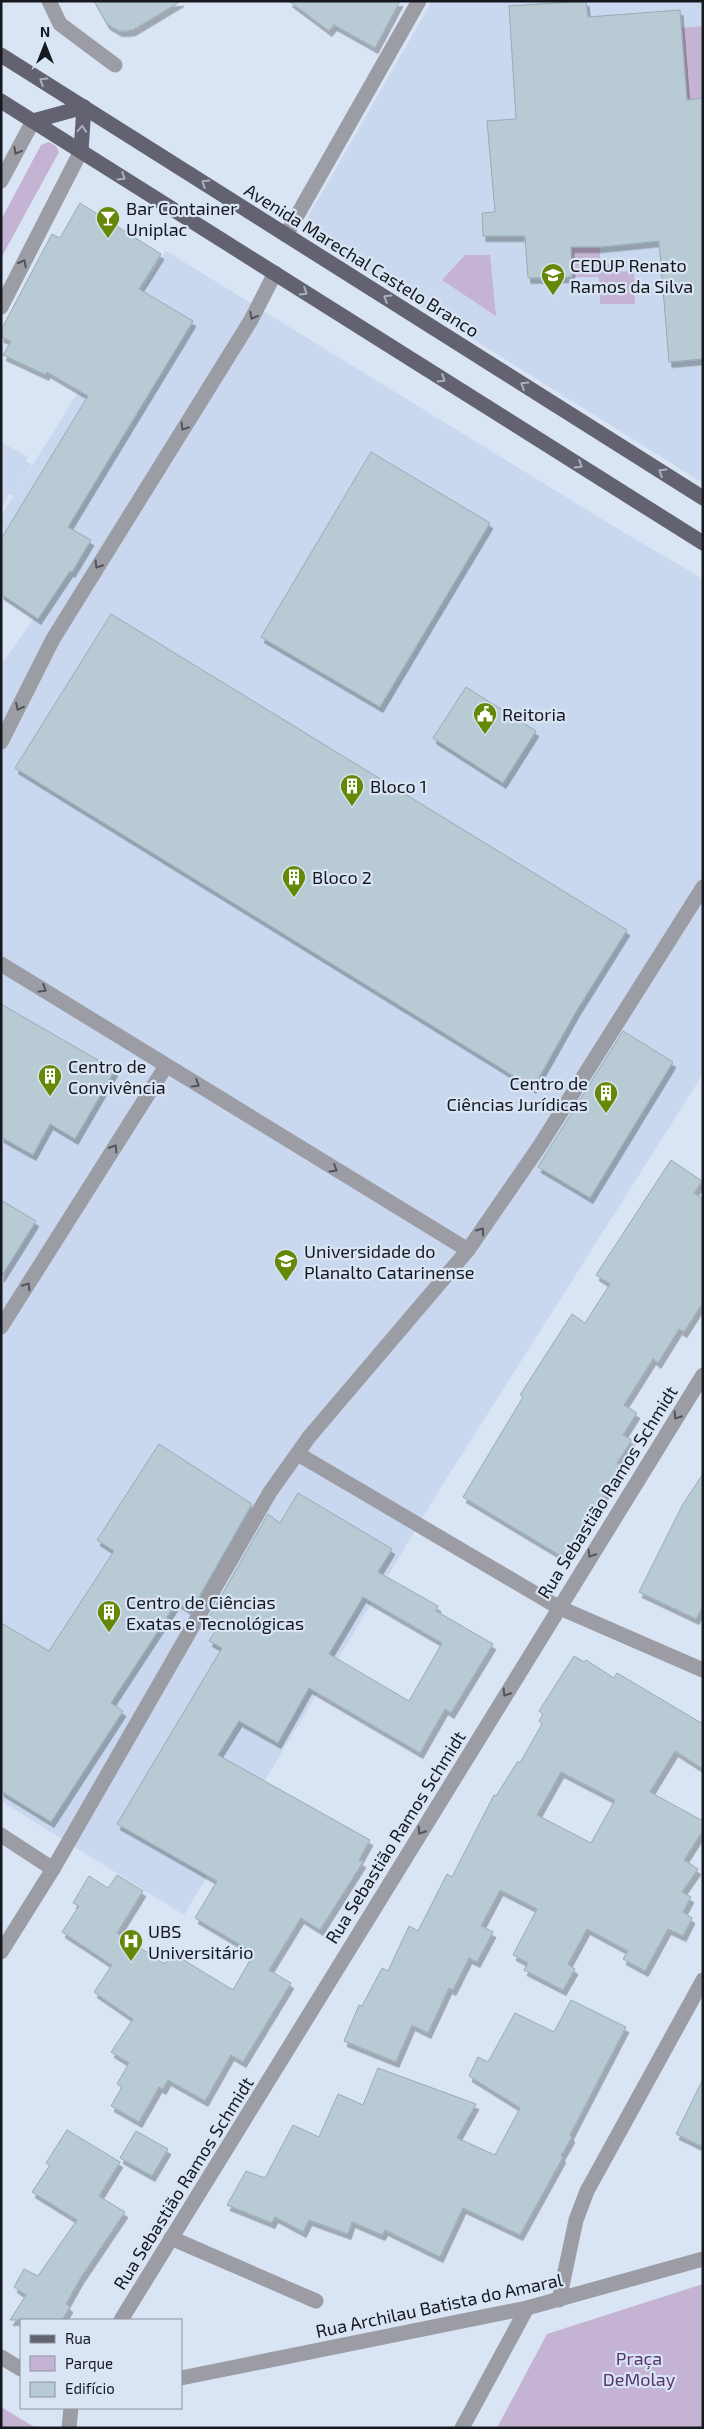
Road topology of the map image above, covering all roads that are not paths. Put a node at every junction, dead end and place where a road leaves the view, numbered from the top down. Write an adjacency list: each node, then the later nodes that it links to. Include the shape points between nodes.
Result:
1 (49, 1): 4 (street, via 60,24)
2 (419, 1): 10 (street)
3 (1, 55): 6 (main road, Avenida Marechal Castelo Branco, one-way to 3)
4 (115, 65)
5 (1, 101): 7 (main road)
6 (84, 107): 7 (main road); 8 (main road, one-way to 6); 10 (main road, Avenida Marechal Castelo Branco, one-way to 6)
7 (33, 121): 8 (main road); 9 (street, one-way to 9)
8 (81, 151): 11 (main road, one-way to 11); 12 (street, one-way to 8)
9 (1, 181)
10 (286, 235): 13 (main road, Avenida Marechal Castelo Branco, one-way to 10)
11 (275, 273): 14 (main road, one-way to 14); 15 (street, one-way to 15, via 251,320 53,638)
12 (1, 307)
13 (703, 498)
14 (703, 543)
15 (1, 742)
16 (703, 887): 19 (street, one-way to 16, via 539,1147)
17 (1, 964): 18 (street, one-way to 18)
18 (166, 1066): 19 (street, one-way to 19); 20 (street, one-way to 18)
19 (468, 1250): 22 (street)
20 (1, 1327)
21 (703, 1375): 23 (street, Rua Sebastião Ramos Schmidt, one-way to 23)
22 (298, 1454): 23 (street); 26 (street, via 270,1492)
23 (558, 1607): 24 (street); 29 (street, Rua Sebastião Ramos Schmidt, one-way to 29)
24 (703, 1670)
25 (1, 1835): 26 (street)
26 (53, 1869): 27 (street)
27 (1, 1952)
28 (703, 1980): 31 (street, via 587,2191 576,2220)
29 (171, 2238): 32 (street); 34 (street, Rua Sebastião Ramos Schmidt)
30 (703, 2259): 31 (street, Rua Archilau Batista do Amaral)
31 (560, 2300): 33 (street, Rua Archilau Batista do Amaral)
32 (316, 2301)
33 (528, 2308): 37 (street, Rua Archilau Batista do Amaral); 40 (street)
34 (122, 2319)
35 (1, 2357): 36 (street)
36 (20, 2368)
37 (182, 2378)
38 (71, 2409): 39 (street)
39 (69, 2428)
40 (462, 2428)

